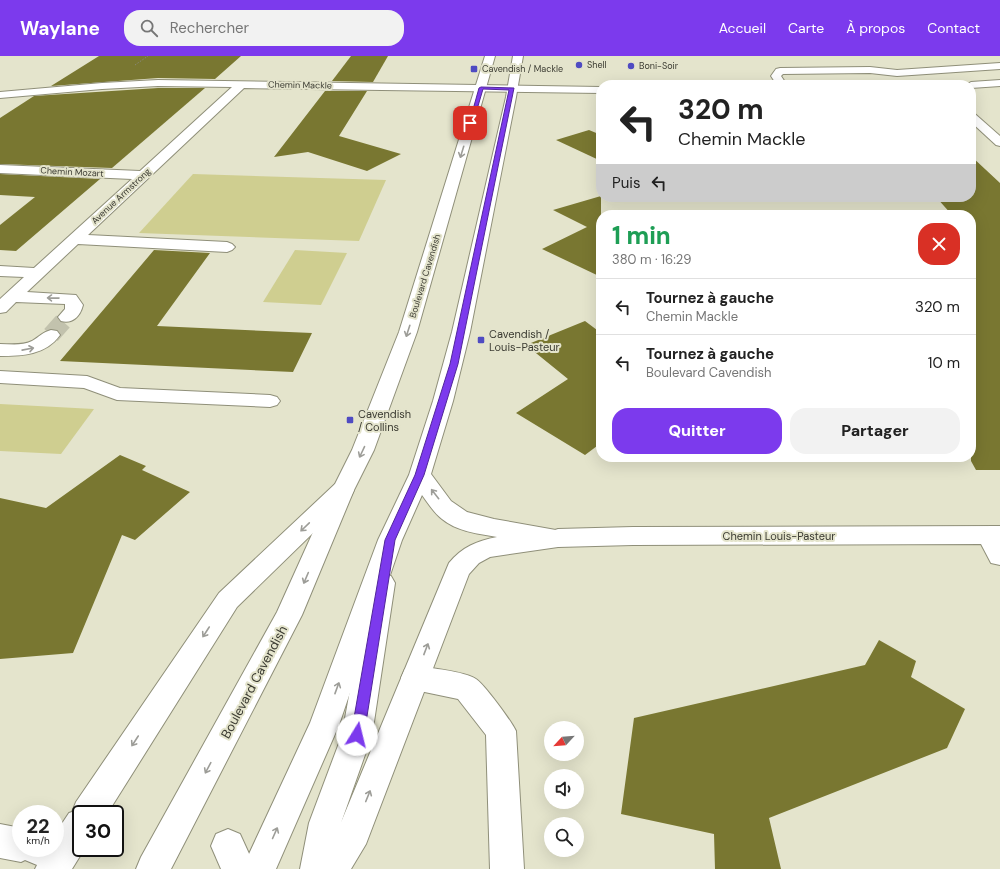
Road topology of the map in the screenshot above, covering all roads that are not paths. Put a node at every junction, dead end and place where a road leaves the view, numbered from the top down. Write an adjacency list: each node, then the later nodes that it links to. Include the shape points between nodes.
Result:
1 (490, 56): 10 (main road, Boulevard Cavendish)
2 (518, 56): 11 (main road)
3 (1000, 66): 4 (main road, via 898,73)
4 (778, 68): 5 (main road, via 776,76); 6 (main road)
5 (779, 80)
6 (795, 80)
7 (1000, 83): 9 (main road)
8 (242, 84): 10 (main road, Chemin Mackle); 13 (main road, Chemin Mackle, via 126,84); 17 (main road, Avenue Armstrong)
9 (976, 85)
10 (481, 88): 11 (main road, Chemin Mackle); 29 (main road, Boulevard Cavendish, one-way to 29, via 396,369 363,450)
11 (512, 88): 12 (main road, Chemin Mackle); 28 (main road, via 454,364)
12 (596, 90)
13 (0, 95)
14 (976, 120): 15 (main road)
15 (1000, 142)
16 (0, 169): 17 (main road, Chemin Mozart)
17 (143, 176): 18 (main road, Avenue Armstrong)
18 (76, 239): 19 (main road); 21 (main road, Avenue Armstrong)
19 (227, 247)
20 (0, 271): 21 (main road)
21 (37, 273): 22 (main road, Avenue Armstrong)
22 (6, 303): 23 (main road, one-way to 22, via 74,305 70,299)
23 (67, 317)
24 (52, 334): 25 (main road, one-way to 24, via 32,348 42,344)
25 (0, 350)
26 (0, 377): 27 (main road, via 88,382 117,394)
27 (270, 402)
28 (420, 475): 31 (main road, one-way to 28, via 461,520 450,513); 32 (main road)
29 (343, 490): 35 (main road, Boulevard Cavendish, one-way to 35, via 228,600); 40 (main road, Boulevard Cavendish, one-way to 40, via 290,615)
30 (994, 535): 31 (main road, Chemin Louis-Pasteur); 33 (main road)
31 (558, 538): 34 (main road, one-way to 31, via 453,580 465,561 476,553 489,549)
32 (390, 540): 41 (main road, one-way to 32, via 324,725); 42 (main road, via 357,735 325,823)
33 (1000, 556)
34 (415, 678): 43 (main road, one-way to 34, via 354,832); 44 (main road, via 467,688 501,731)
35 (94, 805)
36 (72, 835): 39 (main road)
37 (0, 841): 38 (main road)
38 (12, 843)
39 (64, 843)
40 (153, 869)
41 (258, 869)
42 (317, 869)
43 (331, 869)
44 (508, 869)

